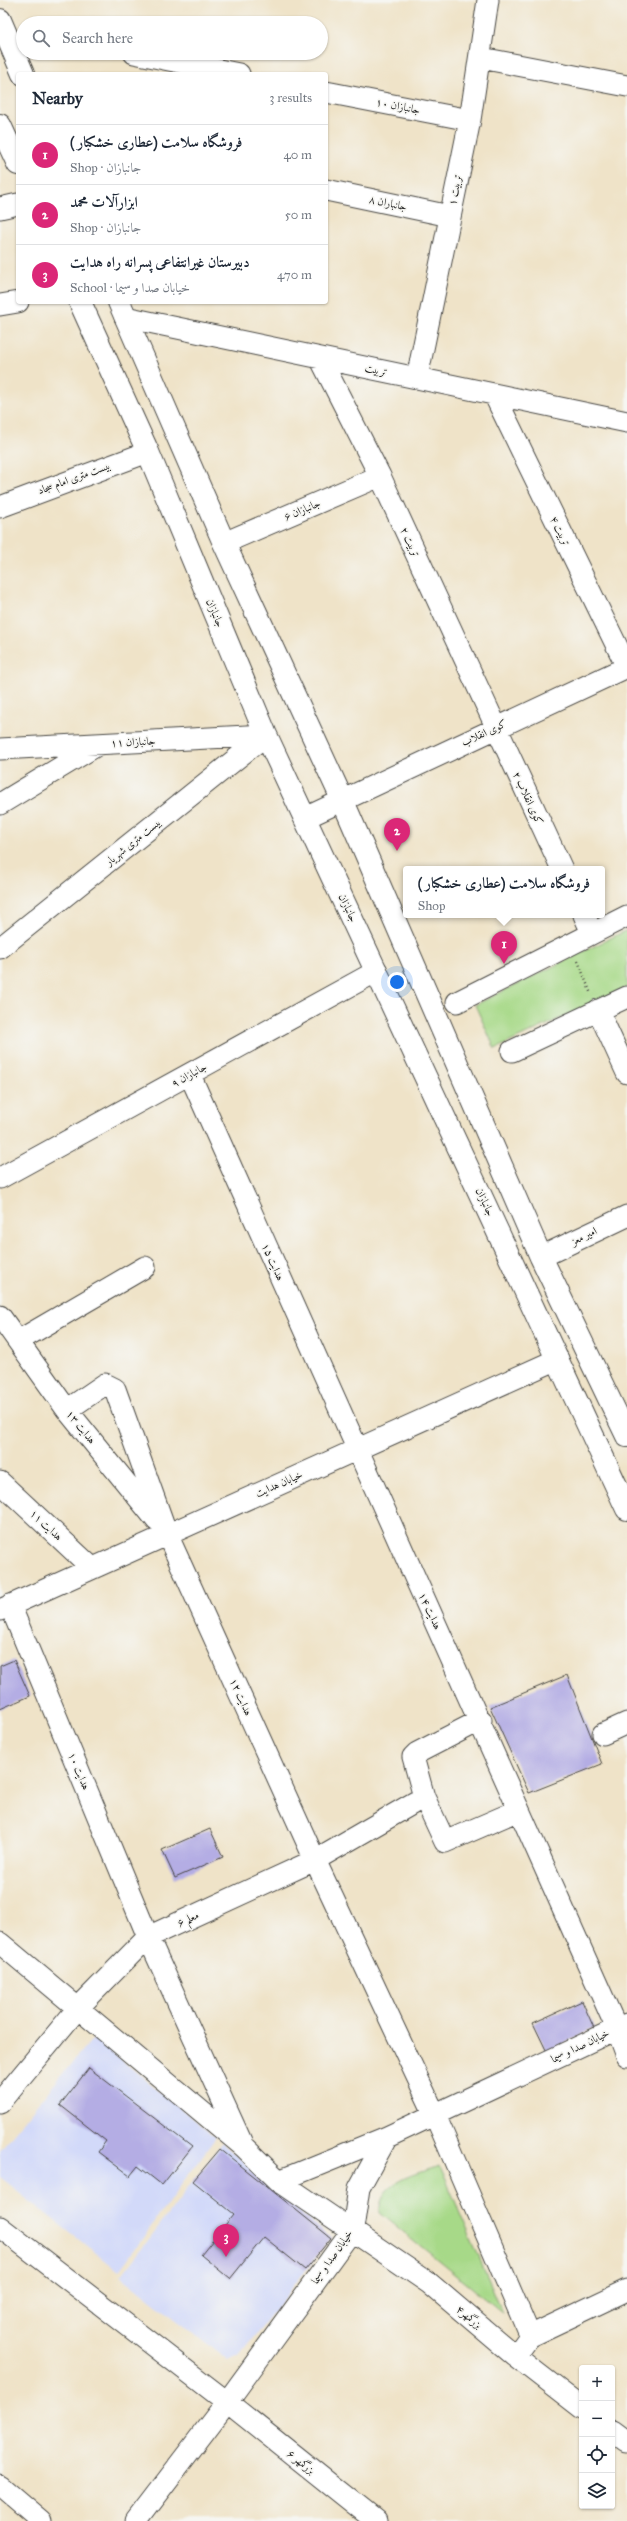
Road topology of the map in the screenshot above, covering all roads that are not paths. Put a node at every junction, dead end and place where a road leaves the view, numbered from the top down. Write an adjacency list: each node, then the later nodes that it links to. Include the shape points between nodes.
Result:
1 (488, 0): 4 (street, تربیت ۱)
2 (0, 20): 3 (main road)
3 (16, 58)
4 (481, 58): 9 (street); 11 (street, تربیت ۱)
5 (17, 60): 7 (main road)
6 (169, 60): 8 (street)
7 (22, 72)
8 (228, 72)
9 (627, 86)
10 (328, 92): 11 (street, جانبازان ۱۰)
11 (470, 120): 17 (street, تربیت ۱)
12 (2, 136): 13 (main road)
13 (16, 160)
14 (328, 190): 17 (street, جانباران ۸)
15 (16, 204): 16 (street)
16 (0, 208)
17 (450, 216): 23 (street, تربیت ۱)
18 (16, 302): 20 (street)
19 (81, 304): 26 (main road, جانبازان)
20 (0, 305)
21 (122, 310): 22 (street, تربیت); 29 (main road)
22 (320, 358): 23 (street, تربیت); 27 (street, تربیت ۲)
23 (417, 378): 24 (street, تربیت)
24 (494, 394): 25 (street, تربیت); 30 (street, تربیت ۴)
25 (627, 422)
26 (148, 452): 28 (street, بیست متری امام سجاد, via 12,500); 32 (main road, جانبازان)
27 (380, 476): 29 (street, جانبازان ۶); 31 (street, تربیت ۲)
28 (0, 507)
29 (224, 544): 35 (main road)
30 (627, 667): 31 (street, کوی انقلاب)
31 (495, 728): 35 (street, کوی انقلاب); 38 (street, کوی انقلاب ۲)
32 (266, 735): 33 (street, جانبازان ۱۱); 37 (main road, جانبازان); 41 (street, بیست متری شهریار)
33 (101, 743): 34 (street, جانبازان ۱۱); 36 (street)
34 (0, 749)
35 (342, 799): 37 (street, کوی انقلاب); 51 (main road)
36 (0, 804)
37 (305, 818): 42 (main road, جانبازان)
38 (561, 866)
39 (627, 916): 40 (street)
40 (588, 924): 44 (street, via 572,944)
41 (0, 948)
42 (377, 971): 48 (street, جانبازان ۹); 55 (main road, جانبازان)
43 (627, 997): 45 (street)
44 (456, 1002)
45 (598, 1010): 46 (street); 47 (street)
46 (512, 1051)
47 (627, 1073)
48 (190, 1075): 49 (street, جانبازان ۹); 58 (street, هدایت ۱۵)
49 (0, 1178)
50 (627, 1216): 51 (street, امیر معز)
51 (541, 1257): 57 (main road)
52 (145, 1267): 54 (street)
53 (0, 1316): 54 (street, هدایت ۱۳)
54 (18, 1341): 56 (street, هدایت ۱۳)
55 (558, 1359): 58 (street, خیابان هدایت); 60 (main road, جانبازان)
56 (67, 1410): 61 (street, هدایت ۱۳); 61 (street, via 105,1384 115,1389)
57 (627, 1436)
58 (356, 1450): 61 (street, خیابان هدایت); 64 (street, هدایت ۱۴)
59 (0, 1482): 62 (street, هدایت ۱۱)
60 (627, 1509)
61 (167, 1534): 62 (street, خیابان هدایت); 69 (street, هدایت ۱۲)
62 (92, 1568): 63 (street, خیابان هدایت)
63 (5, 1608): 70 (street, هدایت ۱۰)
64 (480, 1720): 67 (street, via 413,1757); 68 (street, هدایت ۱۴)
65 (627, 1723): 66 (street)
66 (603, 1734)
67 (424, 1797): 68 (street, via 446,1842); 69 (street, معلم ۶)
68 (519, 1810): 73 (street, هدایت ۱۴)
69 (315, 1860): 70 (street, معلم ۶); 76 (street, هدایت ۱۲)
70 (148, 1937): 72 (street, معلم ۶); 78 (street, هدایت ۱۰)
71 (0, 1944): 72 (street, بزرگمهر۴)
72 (78, 2008): 75 (street, معلم ۶); 78 (street, بزرگمهر۴)
73 (622, 2026): 74 (street, هدایت ۱۴); 76 (street, خیابان صدا و سیما)
74 (627, 2056)
75 (0, 2102)
76 (435, 2115): 77 (street, خیابان صدا و سیما); 83 (street, هدایت ۱۲)
77 (387, 2137): 79 (street); 81 (street, خیابان صدا و سیما, via 359,2188)
78 (244, 2147): 79 (street, بزرگمهر۴)
79 (279, 2181): 81 (street, بزرگمهر۴)
80 (0, 2227): 85 (street, بزرگمهر ۶)
81 (353, 2229): 84 (street, بزرگمهر۴, via 429,2283); 85 (street, خیابان صدا و سیما)
82 (627, 2290): 83 (street)
83 (530, 2336): 84 (street)
84 (515, 2356): 86 (street, بزرگمهر۴)
85 (227, 2402): 91 (street, خیابان صدا و سیما); 92 (street, بزرگمهر ۶)
86 (579, 2406)
87 (615, 2433): 88 (street)
88 (627, 2442)
89 (0, 2486): 90 (street)
90 (41, 2521)
91 (136, 2521)
92 (376, 2521)

